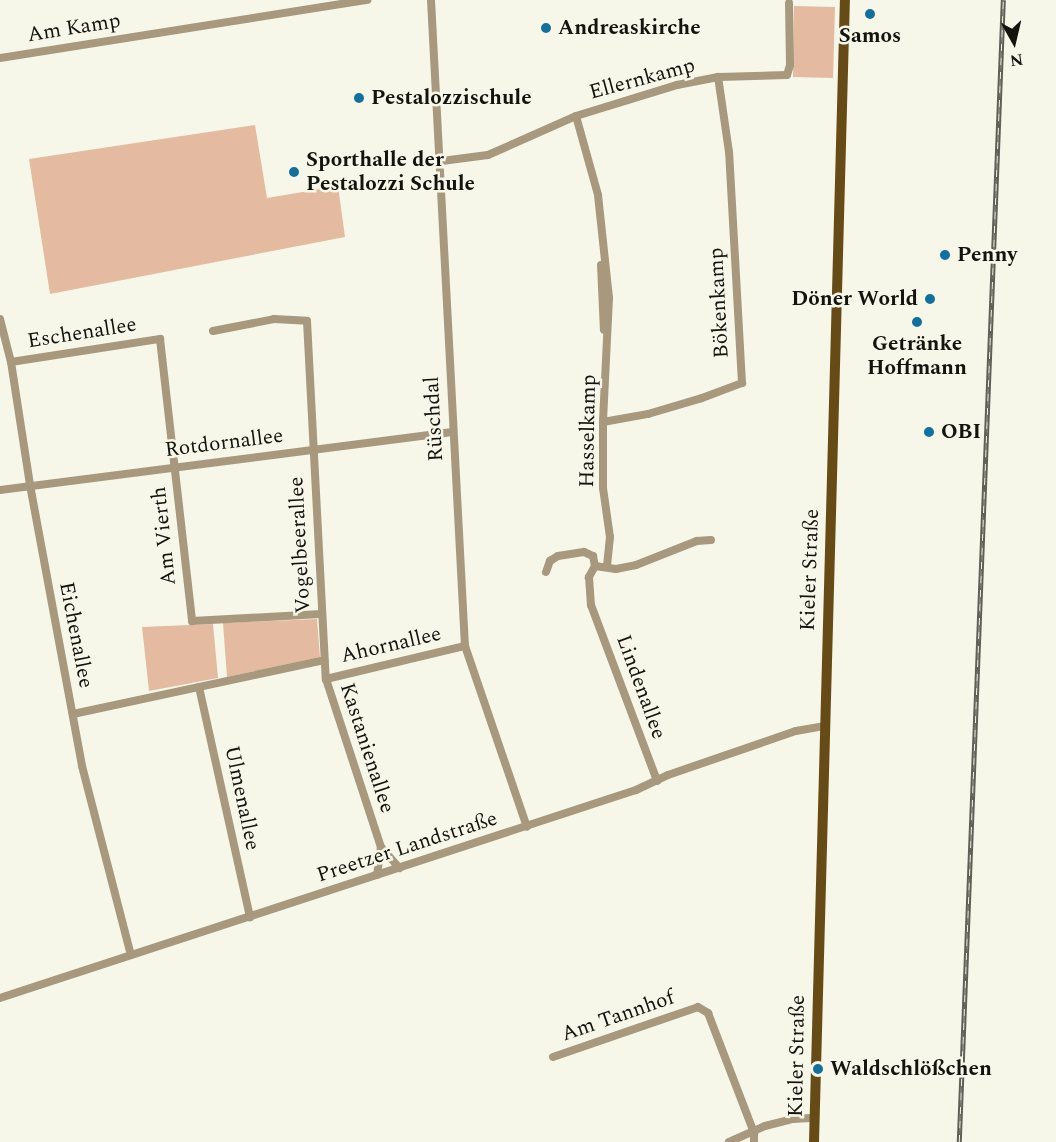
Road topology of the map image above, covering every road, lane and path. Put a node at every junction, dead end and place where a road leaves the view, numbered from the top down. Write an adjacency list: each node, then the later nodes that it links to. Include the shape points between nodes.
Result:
1 (367, 0): 5 (street, Am Kamp)
2 (431, 0): 8 (street, Rüschdal)
3 (845, 0): 31 (main road, Kieler Straße)
4 (789, 3): 6 (street, Ellernkamp, via 787,75)
5 (0, 58)
6 (718, 77): 7 (street, Ellernkamp, via 677,85); 13 (street, Bökenkamp, via 729,152 742,383 691,401)
7 (576, 116): 8 (street, Ellernkamp, via 488,155); 13 (street, Hasselkamp, via 598,195 609,298)
8 (442, 161): 14 (street, Rüschdal)
9 (0, 319): 12 (street, Eichenallee)
10 (213, 331): 15 (street, Vogelbeerallee, via 274,319 307,321)
11 (160, 339): 12 (street, Eschenallee); 16 (street, Am Vierth)
12 (11, 362): 17 (street, Eichenallee)
13 (603, 422): 20 (street, Hasselkamp, via 603,488 610,537)
14 (452, 432): 15 (street, Rotdornallee); 26 (street, Rüschdal)
15 (314, 450): 16 (street, Rotdornallee); 25 (street, Vogelbeerallee)
16 (174, 467): 17 (street, Rotdornallee); 25 (street, Am Vierth, via 192,621)
17 (30, 485): 18 (street, Rotdornallee); 30 (street, Eichenallee)
18 (0, 490)
19 (711, 540): 23 (street, via 697,541 636,565 616,569)
20 (606, 555): 21 (street, via 599,552); 23 (street)
21 (594, 556): 22 (street); 24 (street, via 584,552 558,556 550,561)
22 (595, 566): 23 (street); 32 (street, Lindenallee, via 590,577 591,605)
23 (607, 566)
24 (546, 572)
25 (321, 614): 27 (street, Vogelbeerallee)
26 (465, 646): 28 (street, Ahornallee); 33 (street, Rüschdal)
27 (324, 660): 28 (street, Kastanienallee); 29 (street)
28 (326, 679): 34 (street, Kastanienallee)
29 (199, 687): 30 (street); 37 (street, Ulmenallee)
30 (73, 714): 38 (street, Eichenallee, via 82,766)
31 (824, 726): 32 (street, Preetzer Landstraße, via 796,731); 41 (main road, Kieler Straße)
32 (657, 781): 33 (street, Preetzer Landstraße)
33 (526, 827): 35 (street, Preetzer Landstraße)
34 (381, 847): 35 (street, Kastanienallee); 36 (street, Kastanienallee)
35 (399, 868): 36 (street, Preetzer Landstraße)
36 (378, 875): 37 (street, Preetzer Landstraße)
37 (250, 917): 38 (street, Preetzer Landstraße)
38 (131, 955): 39 (street, Preetzer Landstraße)
39 (0, 998)
40 (553, 1058): 42 (street, Am Tannhof, via 698,1007 708,1013)
41 (815, 1118): 42 (street, via 765,1126); 44 (main road, Kieler Straße)
42 (754, 1138): 43 (street)
43 (729, 1142)
44 (814, 1142)

